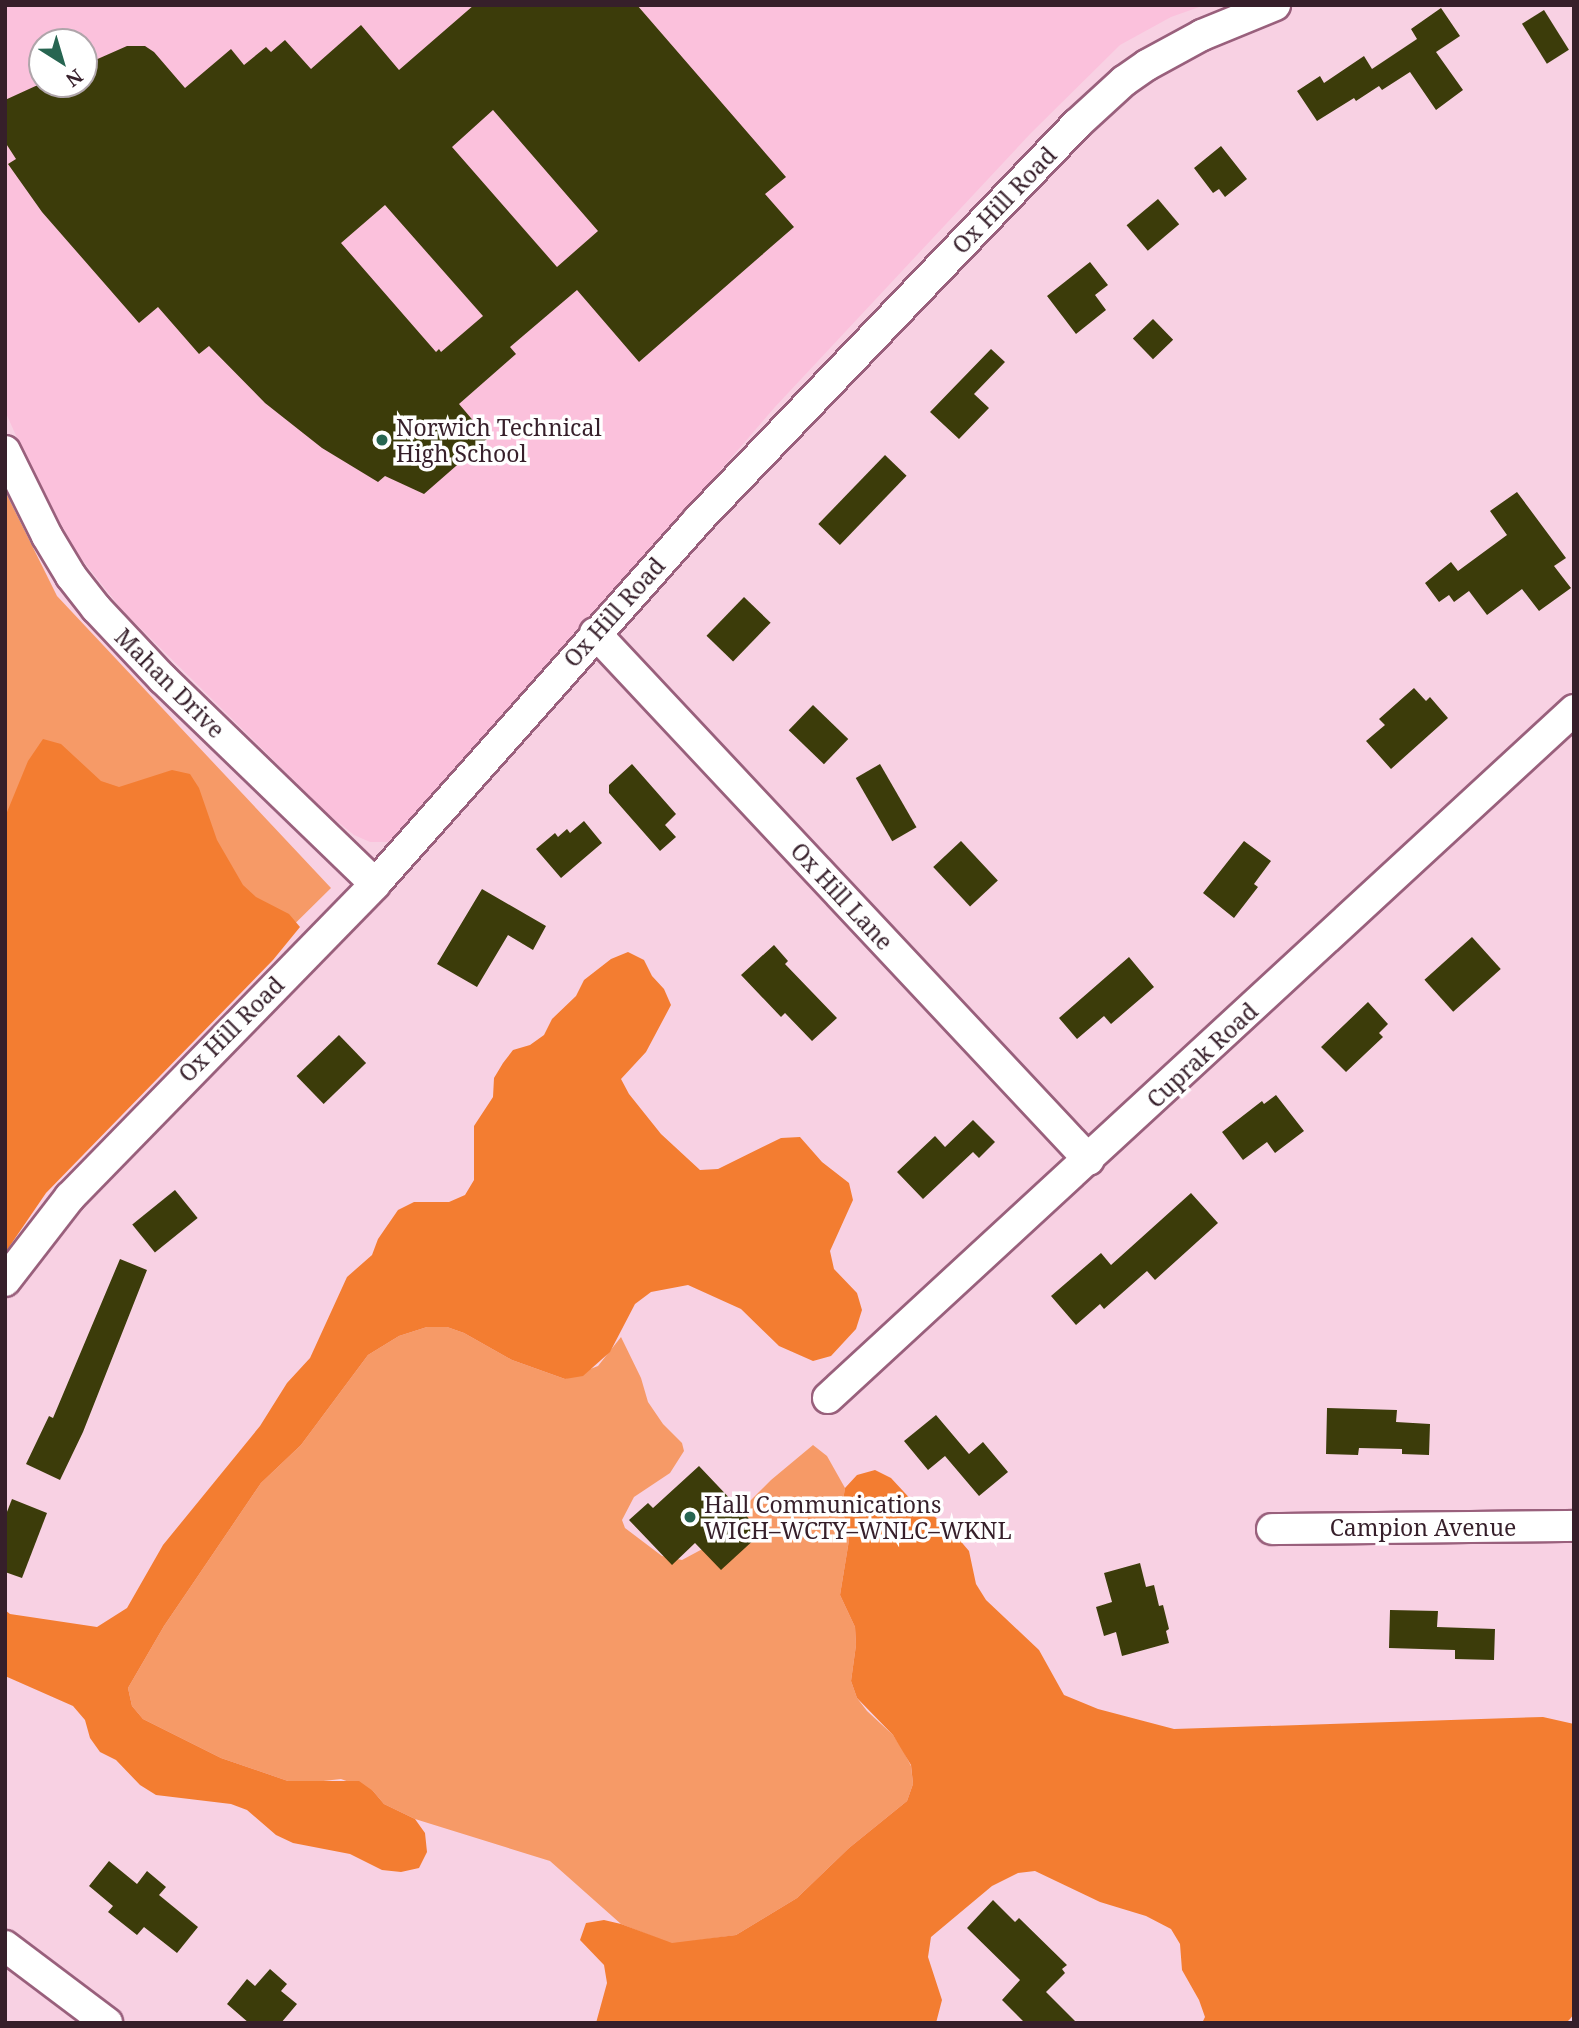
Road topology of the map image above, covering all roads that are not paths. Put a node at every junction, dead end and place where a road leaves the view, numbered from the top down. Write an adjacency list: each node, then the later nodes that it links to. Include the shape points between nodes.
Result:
1 (1275, 5): 3 (street, Ox Hill Road, via 1172,51 1110,93 819,391)
2 (5, 451): 5 (street, Mahan Drive, via 50,543 96,608)
3 (595, 633): 5 (street, Ox Hill Road); 6 (street, Ox Hill Lane)
4 (1574, 710): 6 (street, Cuprak Road)
5 (375, 884): 7 (street, Ox Hill Road, via 70,1197)
6 (1089, 1160): 8 (street, Cuprak Road)
7 (5, 1281)
8 (828, 1398)
9 (1574, 1526): 10 (street, Campion Avenue)
10 (1272, 1530)
11 (5, 1946): 12 (street)
12 (107, 2023)

